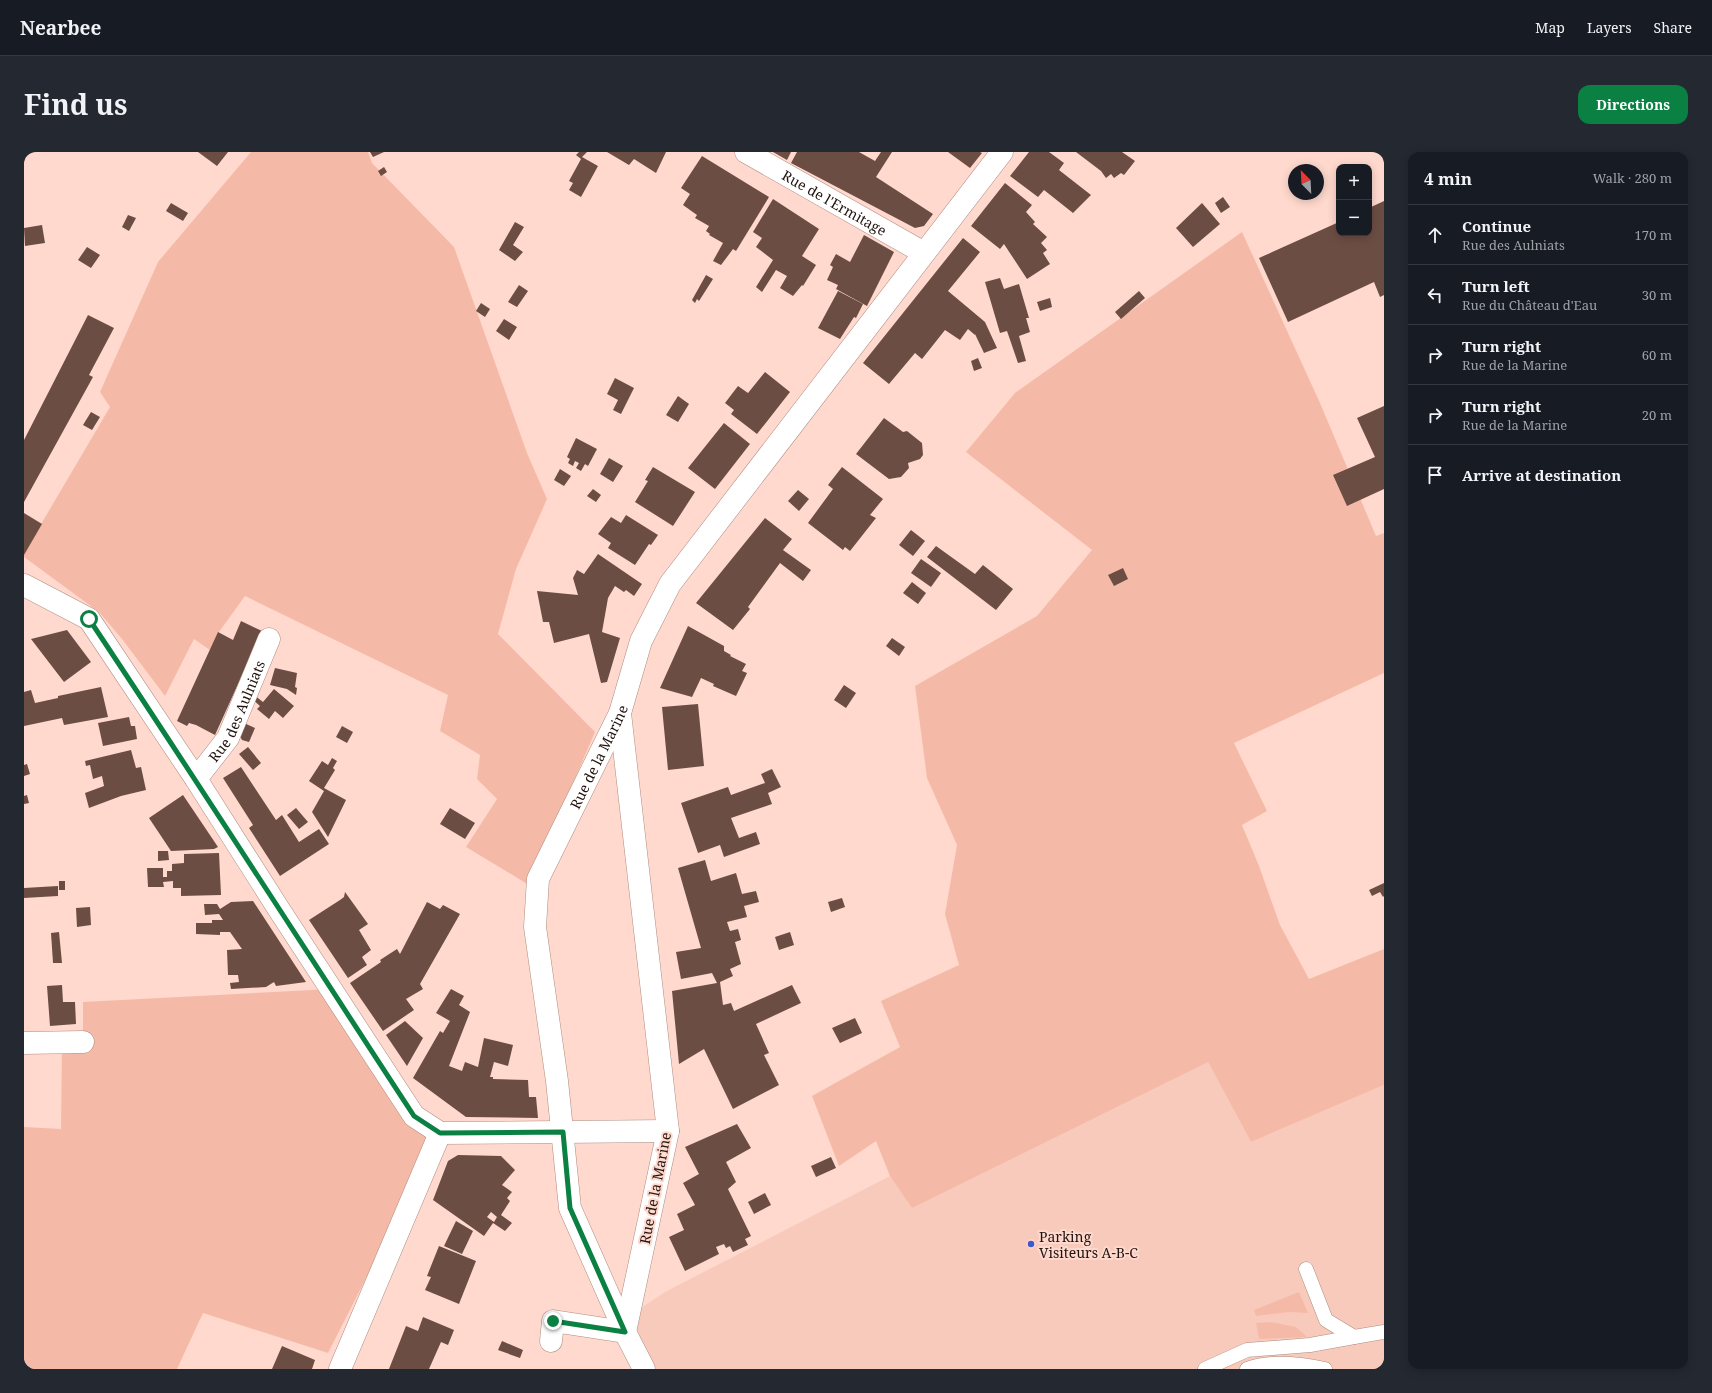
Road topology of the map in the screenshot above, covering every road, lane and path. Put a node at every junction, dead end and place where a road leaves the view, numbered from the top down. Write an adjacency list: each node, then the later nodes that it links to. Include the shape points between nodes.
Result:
1 (746, 152): 3 (street, Rue de l'Ermitage)
2 (1002, 152): 3 (street)
3 (924, 253): 6 (street, via 670,584 641,641)
4 (24, 585): 7 (street, Rue des Aulniats, via 89,619)
5 (269, 639): 7 (street, Rue des Aulniats, via 228,738)
6 (620, 713): 10 (street, Rue de la Marine); 11 (street, Rue de la Marine, via 538,880 535,927)
7 (196, 779): 12 (street, Rue des Aulniats, via 414,1116)
8 (83, 1042): 9 (street)
9 (24, 1043)
10 (668, 1131): 11 (street); 15 (street, Rue de la Marine)
11 (563, 1132): 12 (street); 15 (street, Rue de la Marine, via 570,1208)
12 (440, 1133): 18 (street)
13 (1306, 1269): 16 (lane, via 1326,1320)
14 (1384, 1331): 16 (lane)
15 (625, 1332): 17 (street, via 553,1321); 19 (street, Rue de la Marine)
16 (1354, 1337): 20 (lane, via 1310,1345 1247,1350)
17 (551, 1341)
18 (340, 1369)
19 (644, 1369)
20 (1205, 1369)
21 (1247, 1369): 22 (lane, via 1276,1364 1300,1364)
22 (1325, 1369)

